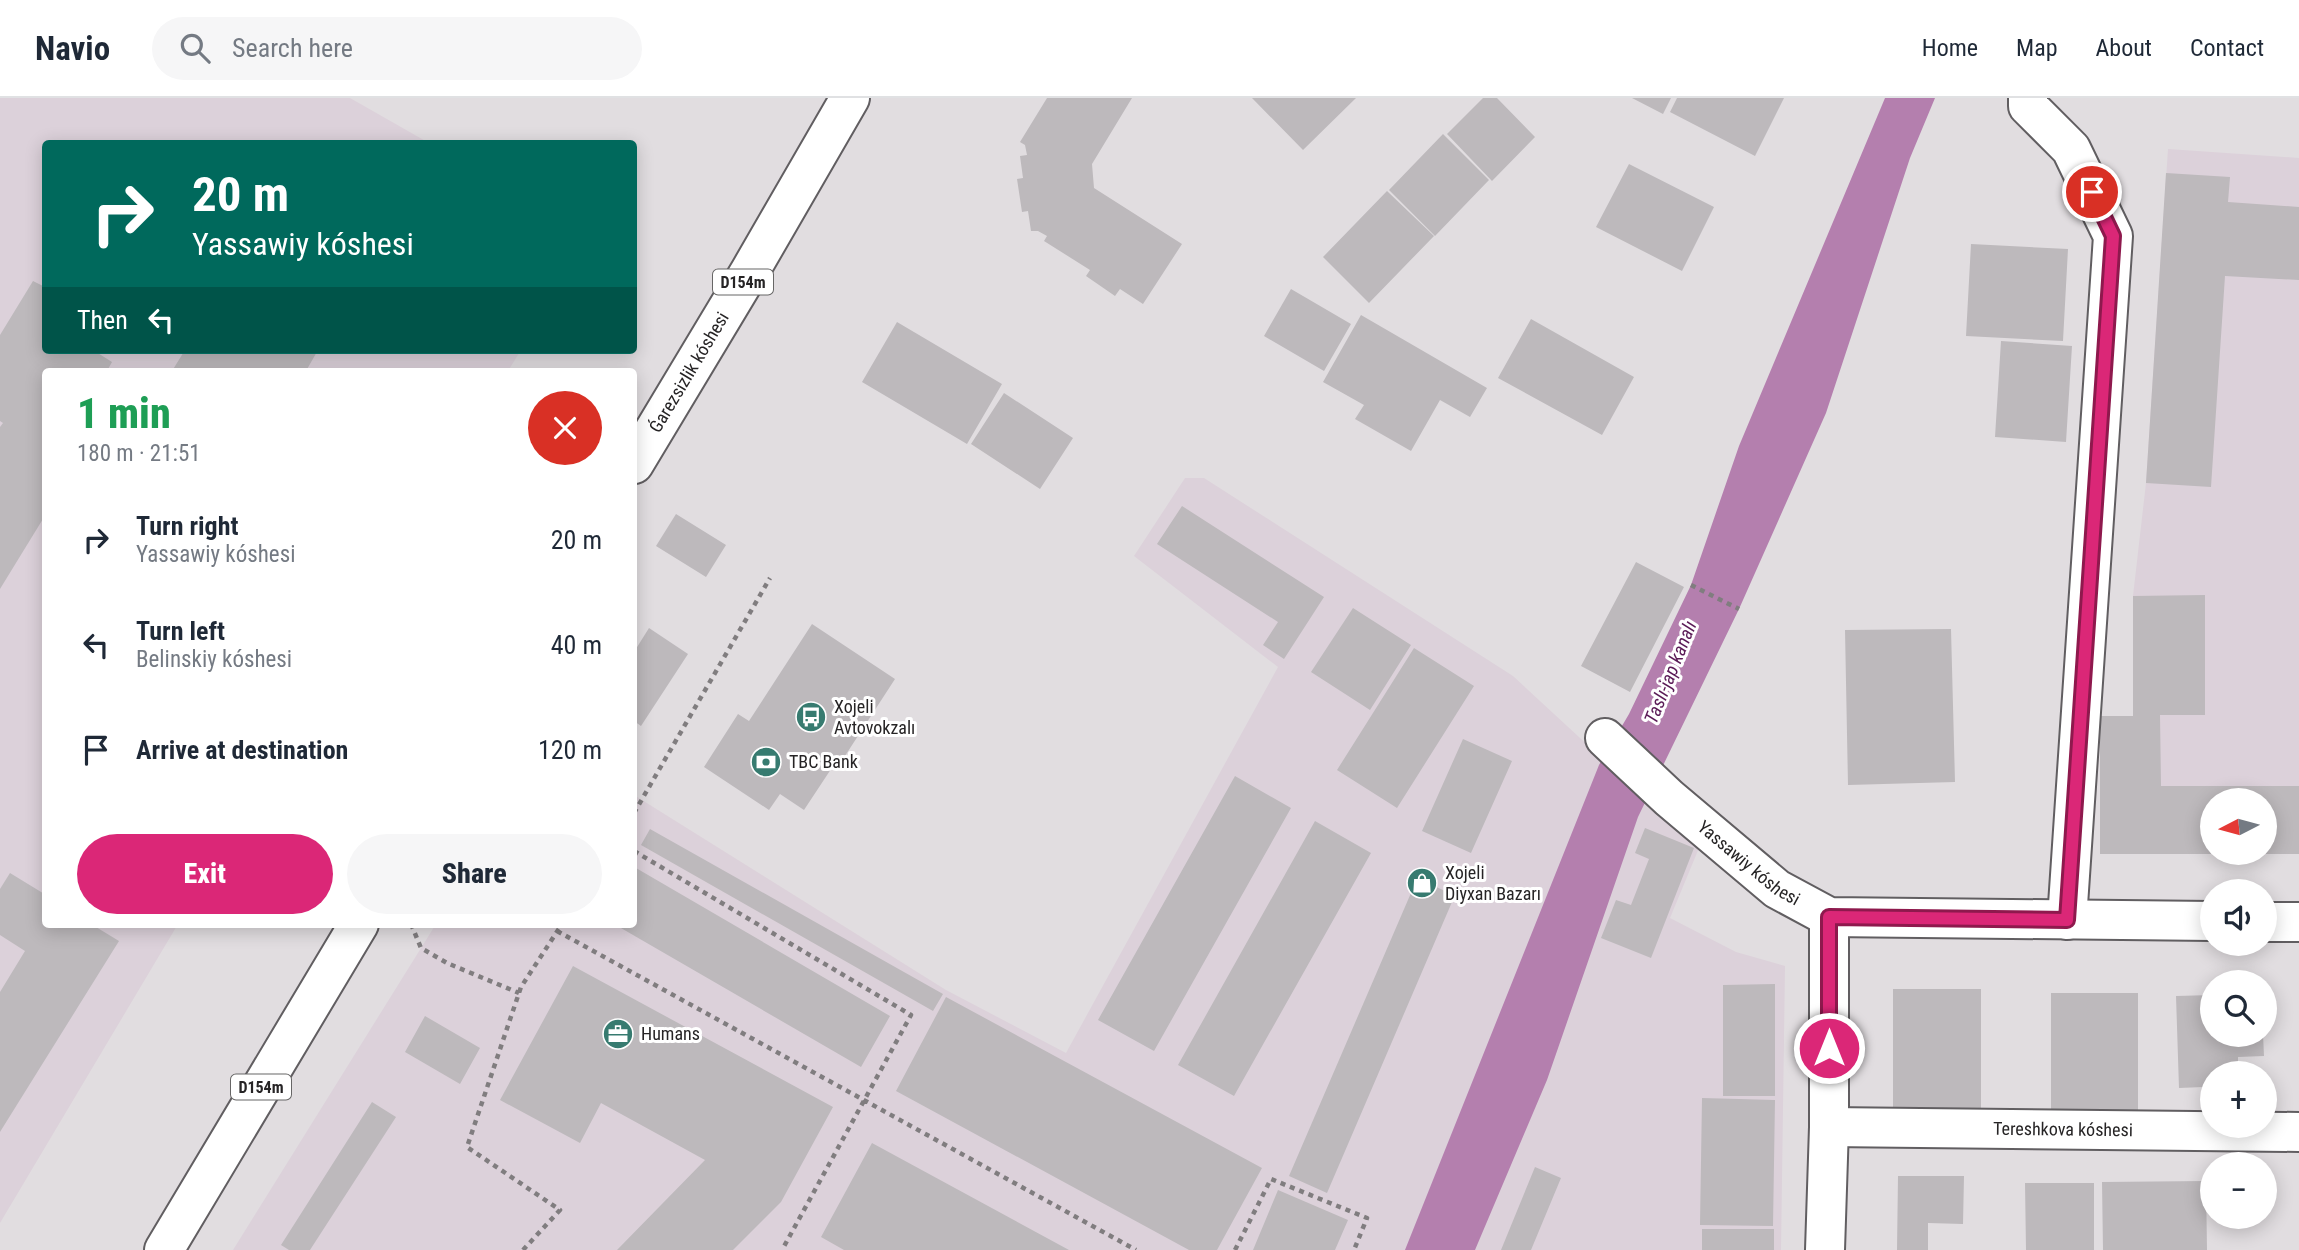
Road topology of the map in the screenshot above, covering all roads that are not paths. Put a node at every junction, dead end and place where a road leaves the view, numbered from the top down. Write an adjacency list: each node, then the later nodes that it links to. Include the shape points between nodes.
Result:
1 (850, 98): 3 (street, Ǵarezsizlik kóshesi / D154m)
2 (2028, 98): 6 (street, via 2028,106 2071,149 2113,236)
3 (637, 459)
4 (1605, 738): 5 (street, Yassawiy kóshesi, via 1777,889)
5 (1829, 917): 6 (street, Yassawiy kóshesi); 11 (street)
6 (2067, 920): 7 (street, Yassawiy kóshesi)
7 (2200, 922)
8 (2277, 922): 9 (street)
9 (2299, 922)
10 (357, 928): 13 (street, D154m)
11 (1829, 1127): 12 (street, Tereshkova kóshesi); 14 (street)
12 (2299, 1132)
13 (164, 1250)
14 (1825, 1250)

